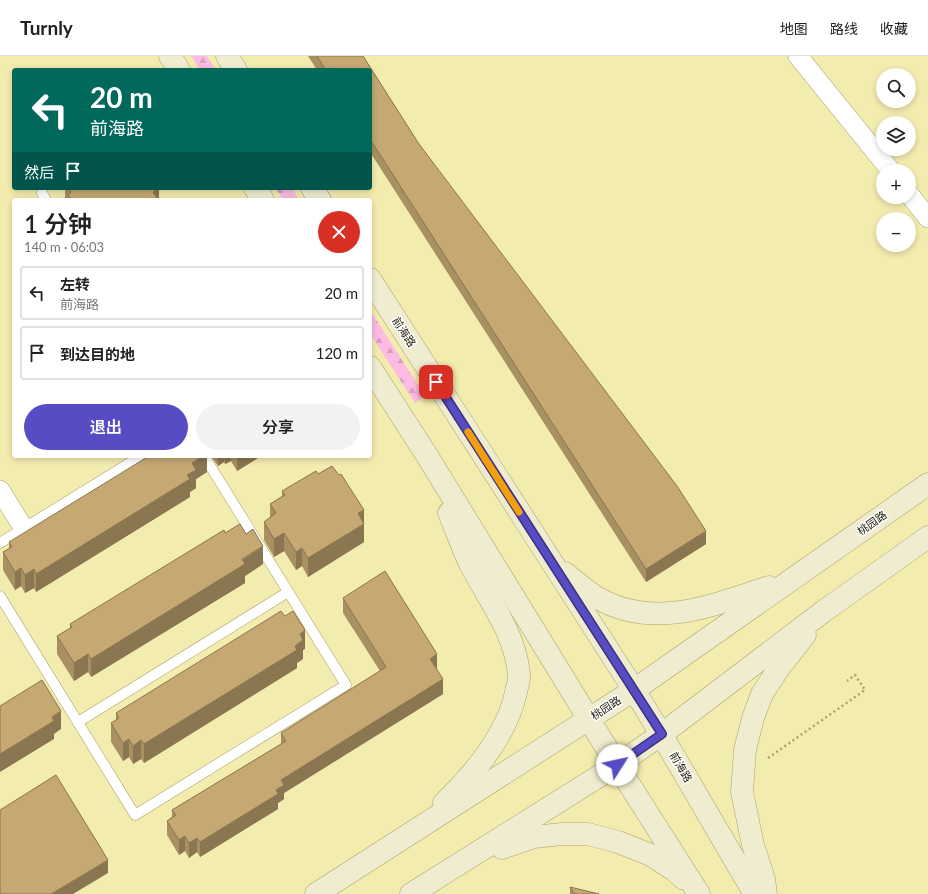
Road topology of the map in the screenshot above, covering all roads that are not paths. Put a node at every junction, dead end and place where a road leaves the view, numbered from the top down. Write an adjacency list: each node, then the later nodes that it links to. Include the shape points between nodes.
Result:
1 (170, 56): 4 (main road)
2 (228, 56): 5 (main road)
3 (798, 56): 6 (street)
4 (179, 68)
5 (235, 68)
6 (885, 164)
7 (916, 203): 8 (street)
8 (928, 218)
9 (372, 282): 19 (main road, 前海路)
10 (372, 370): 11 (main road)
11 (426, 454): 25 (main road); 29 (main road, via 470,562 506,626 520,676 505,726 482,760 453,794)
12 (138, 458): 16 (lane)
13 (205, 458): 21 (lane)
14 (928, 484): 20 (main road, 桃园路)
15 (0, 490): 16 (street)
16 (24, 528): 18 (lane)
17 (928, 537): 23 (main road)
18 (0, 543)
19 (552, 564): 20 (main road, via 597,597 618,607 651,614 682,613); 24 (main road, 前海路)
20 (789, 581): 24 (main road, 桃园路)
21 (288, 592): 26 (lane); 26 (lane, via 346,685 135,815)
22 (0, 596): 26 (lane)
23 (824, 611): 27 (main road); 35 (main road, via 762,694 745,750 742,792)
24 (634, 690): 25 (main road, 桃园路); 27 (main road, 前海路)
25 (589, 720): 28 (main road); 29 (main road, 桃园路)
26 (78, 722)
27 (662, 734): 28 (main road); 34 (main road, 前海路)
28 (617, 765): 30 (main road); 31 (main road)
29 (415, 831): 32 (main road, 桃园路)
30 (446, 872): 31 (main road, via 534,837 588,834 651,855 674,870); 33 (main road)
31 (699, 893)
32 (316, 894)
33 (411, 894)
34 (755, 894)
35 (766, 894)

